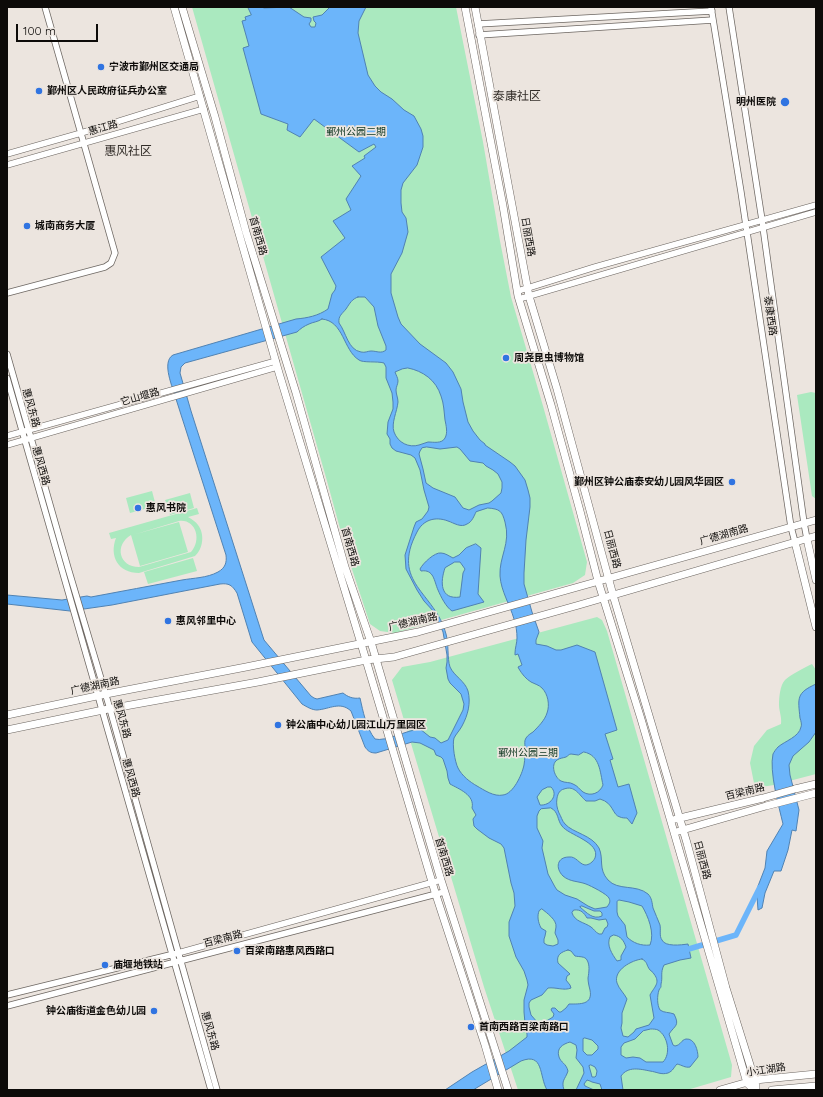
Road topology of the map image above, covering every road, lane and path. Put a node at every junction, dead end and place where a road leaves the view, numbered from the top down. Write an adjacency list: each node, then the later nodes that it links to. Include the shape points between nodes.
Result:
1 (45, 7): 13 (street)
2 (174, 7): 11 (main road, 首南西路)
3 (182, 7): 47 (main road, 首南西路, via 345,567)
4 (465, 7): 24 (main road, 日丽西路)
5 (475, 7): 9 (main road, 日丽西路)
6 (729, 7): 19 (street, 泰康西路)
7 (712, 9): 8 (street, 泰康西路); 9 (street)
8 (714, 20): 10 (street); 20 (street, 泰康西路)
9 (478, 24): 10 (main road, 日丽西路)
10 (479, 35): 23 (main road, 日丽西路)
11 (200, 96): 12 (main road, 首南西路); 13 (street, 惠江路)
12 (204, 109): 14 (street, 惠江路); 29 (main road, 首南西路)
13 (81, 132): 14 (street); 15 (street, 惠江路)
14 (84, 143): 16 (street, 惠江路); 25 (street, via 115,253 114,258 105,267)
15 (7, 154)
16 (7, 165)
17 (816, 205): 19 (street)
18 (816, 212): 21 (street)
19 (762, 220): 20 (street); 21 (street, 泰康西路)
20 (746, 225): 22 (street, 泰康西路); 23 (street)
21 (763, 228): 22 (street); 36 (street, 泰康西路)
22 (747, 232): 26 (street); 37 (street, 泰康西路)
23 (528, 288): 24 (street); 26 (main road, 日丽西路)
24 (518, 291): 27 (main road, 日丽西路)
25 (7, 294)
26 (529, 296): 27 (street); 41 (main road, 日丽西路)
27 (520, 299): 43 (main road, 日丽西路)
28 (7, 354): 31 (street, 惠风东路)
29 (276, 364): 31 (street, 它山堰路); 33 (street, 它山堰路); 48 (main road, 首南西路)
30 (7, 378): 31 (street)
31 (25, 431): 32 (street, 它山堰路); 33 (street, 惠风东路)
32 (7, 436)
33 (27, 439): 34 (street, 它山堰路); 51 (street, 惠风西路, via 74,612); 51 (street, 惠风东路, via 82,611)
34 (7, 445)
35 (816, 520): 36 (main road, 广德湖南路)
36 (804, 523): 37 (main road, 广德湖南路); 39 (street, 泰康西路)
37 (791, 527): 40 (street, 泰康西路); 41 (main road, 广德湖南路)
38 (816, 536): 39 (main road)
39 (807, 539): 40 (main road); 42 (main road, 泰康西路)
40 (795, 542): 44 (main road); 46 (main road, 泰康西路)
41 (609, 578): 43 (main road, 广德湖南路); 44 (main road, 日丽西路)
42 (816, 580)
43 (598, 581): 45 (main road, 日丽西路); 47 (main road, 广德湖南路, via 418,632)
44 (613, 595): 45 (main road); 58 (main road, 日丽西路)
45 (603, 598): 49 (main road, via 394,657); 59 (main road, 日丽西路)
46 (816, 627)
47 (370, 642): 48 (main road, 广德湖南路); 49 (main road, 首南西路)
48 (361, 644): 50 (main road, 首南西路); 51 (main road, 广德湖南路)
49 (375, 659): 50 (main road); 62 (main road, 首南西路)
50 (366, 660): 52 (main road); 63 (main road, 首南西路)
51 (102, 695): 52 (street, 惠风东路); 53 (street, 惠风西路); 54 (main road, 广德湖南路)
52 (110, 709): 53 (main road); 66 (street, 惠风东路)
53 (103, 710): 55 (main road); 66 (street, 惠风西路)
54 (7, 715)
55 (7, 730)
56 (816, 784): 58 (main road, 百梁南路, bridge)
57 (816, 793): 60 (main road, 百梁南路)
58 (679, 818): 59 (main road, 百梁南路); 60 (main road, 日丽西路)
59 (670, 821): 61 (main road, 日丽西路)
60 (683, 830): 61 (main road, 百梁南路); 71 (main road, 日丽西路, via 726,988)
61 (674, 833): 72 (main road, 日丽西路)
62 (441, 880): 63 (street, 百梁南路); 64 (main road, 首南西路)
63 (432, 883): 65 (main road, 首南西路); 66 (street, 百梁南路)
64 (444, 892): 65 (street, 百梁南路); 77 (main road, 首南西路)
65 (435, 894): 67 (street, 百梁南路); 76 (main road, 首南西路)
66 (176, 954): 67 (street, 惠风东路); 68 (street, 百梁南路)
67 (178, 961): 69 (street, 百梁南路); 74 (street); 75 (street, 惠风东路)
68 (7, 995)
69 (7, 1006)
70 (816, 1074): 71 (main road, 小江湖路)
71 (755, 1080): 72 (main road, 小江湖路); 79 (main road, 日丽西路)
72 (747, 1083): 78 (main road, 小江湖路); 79 (main road, 日丽西路)
73 (816, 1086): 80 (main road, 小江湖路)
74 (212, 1090)
75 (217, 1090)
76 (498, 1090)
77 (508, 1090)
78 (720, 1090)
79 (755, 1090)
80 (772, 1090)

